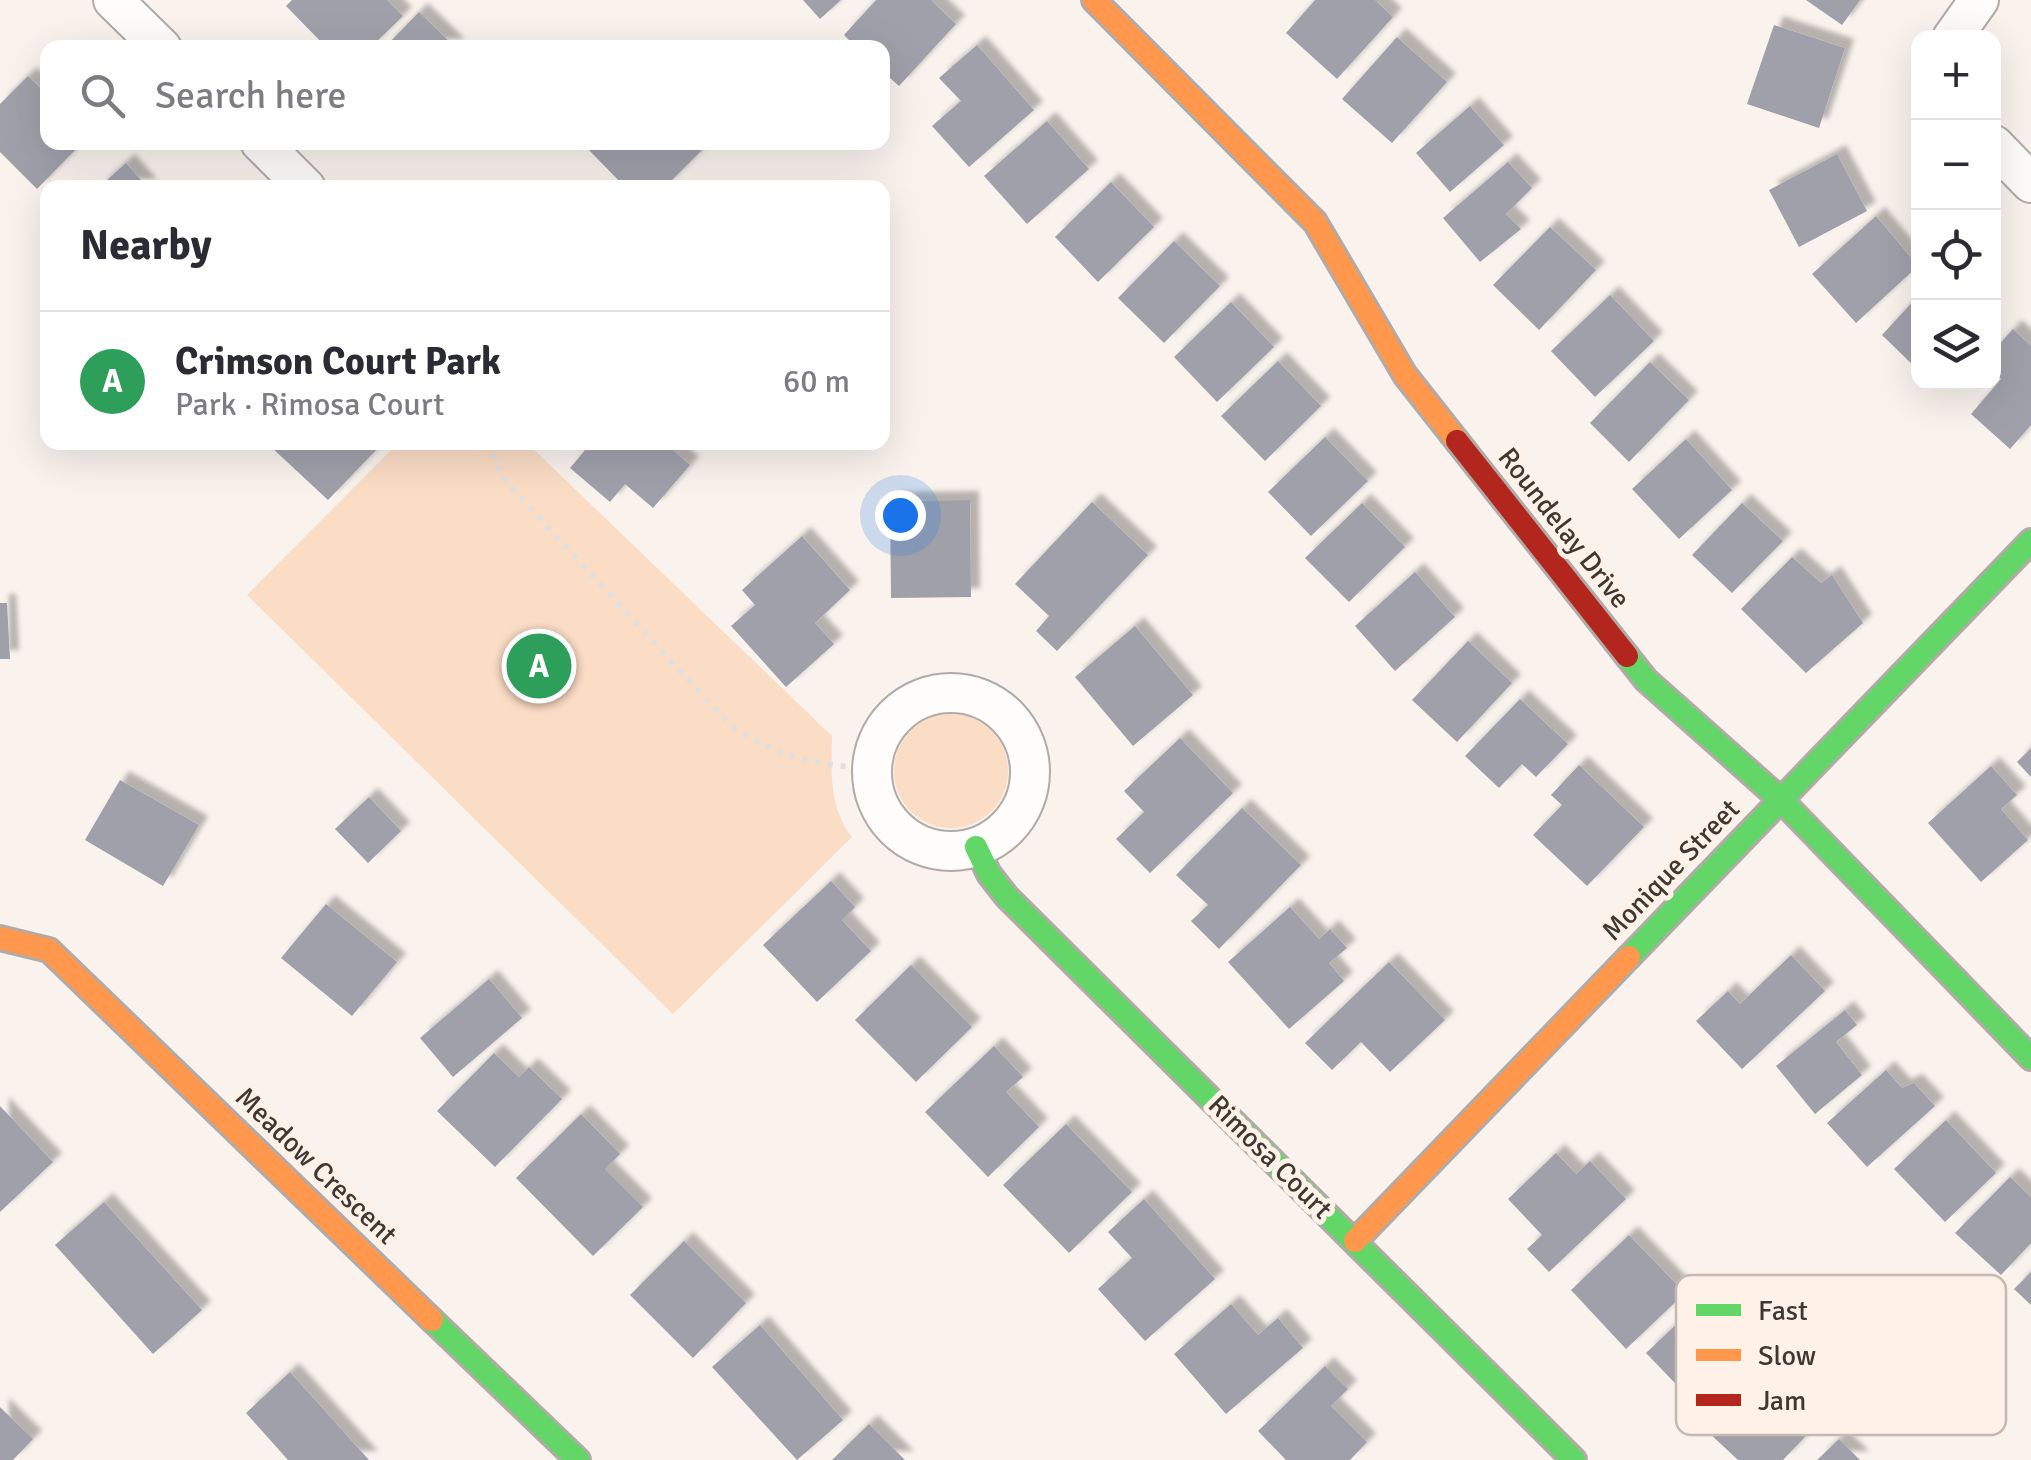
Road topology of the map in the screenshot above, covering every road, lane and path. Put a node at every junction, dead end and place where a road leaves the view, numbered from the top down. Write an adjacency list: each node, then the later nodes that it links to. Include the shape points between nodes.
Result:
1 (113, 0): 5 (street)
2 (1979, 0): 4 (street)
3 (1120, 8): 13 (street, Roundelay Drive, via 1315,222 1405,375 1646,680)
4 (1958, 30)
5 (154, 40)
6 (268, 150): 8 (street)
7 (2001, 152): 9 (street)
8 (298, 180)
9 (2031, 183)
10 (491, 450): 12 (path, via 510,486 732,727 800,761)
11 (2031, 541): 13 (street, Monique Street)
12 (871, 768): 14 (street, via 874,794 903,836 951,852); 14 (street, via 876,744 909,705 933,694 986,700 1022,738 1030,764 1018,814)
13 (1780, 800): 16 (street, Roundelay Drive); 17 (street, Monique Street)
14 (976, 847): 17 (street, Rimosa Court, via 1007,897)
15 (0, 938): 18 (street, Meadow Crescent, via 49,950)
16 (2031, 1058)
17 (1355, 1241): 19 (street, Rimosa Court)
18 (578, 1460)
19 (1574, 1460)

